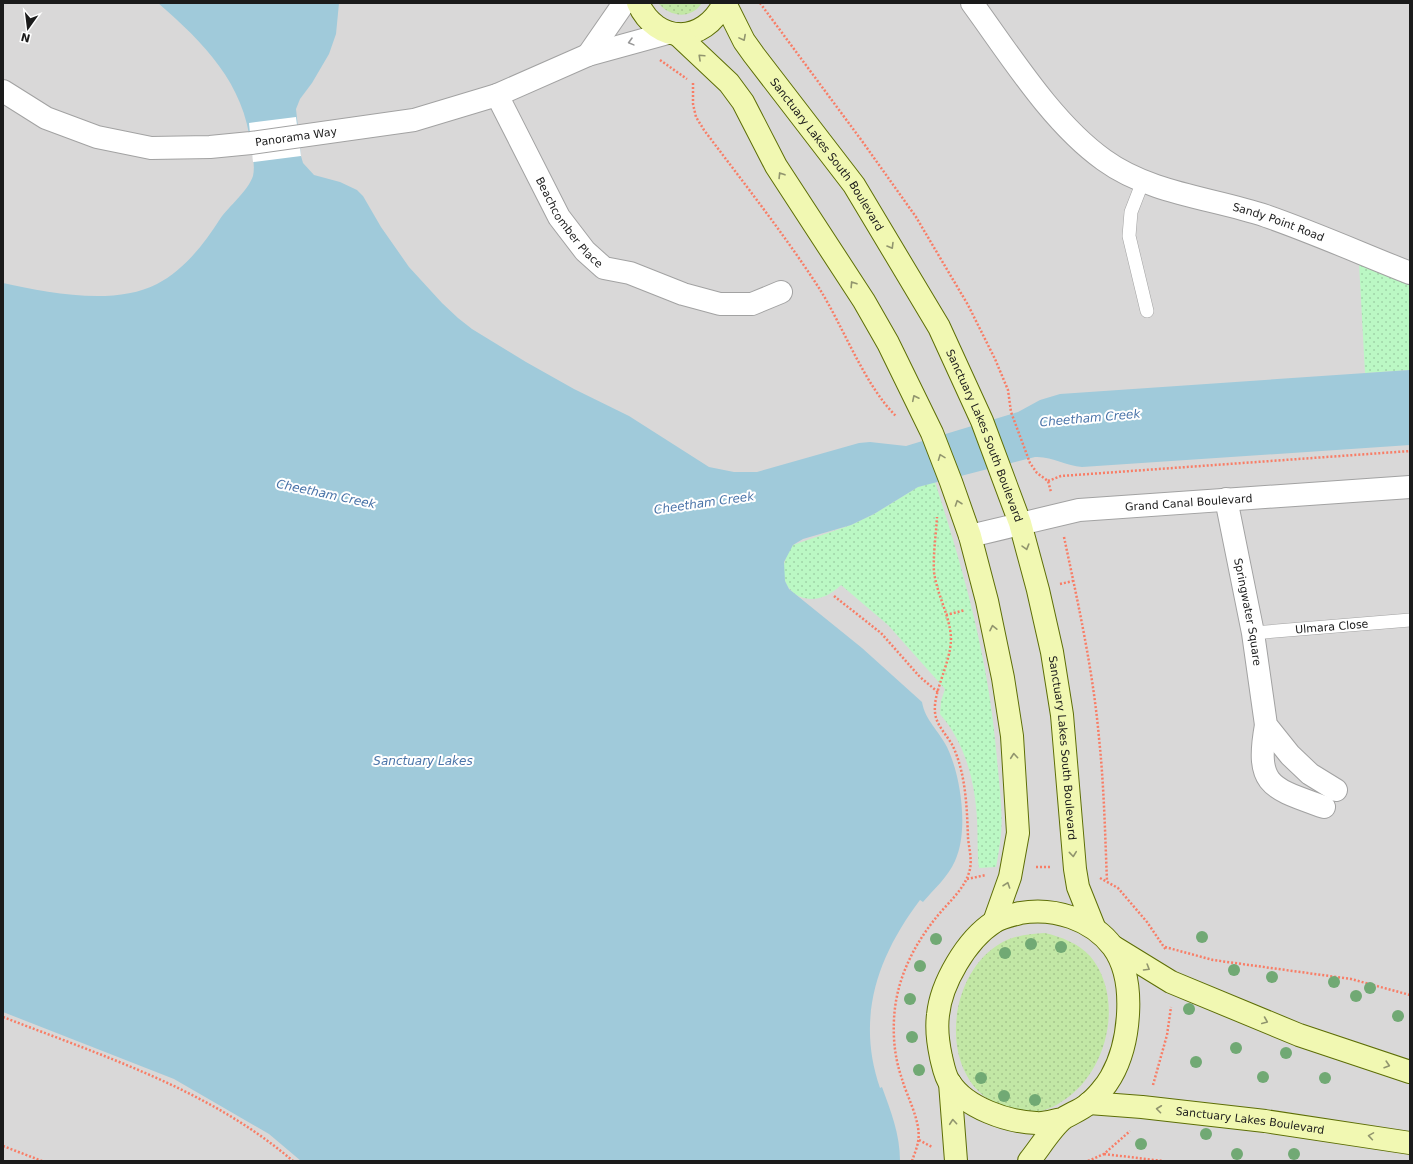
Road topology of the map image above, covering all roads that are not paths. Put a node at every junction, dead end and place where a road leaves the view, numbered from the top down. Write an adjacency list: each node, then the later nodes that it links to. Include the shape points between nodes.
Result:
1 (624, 3): 6 (street)
2 (638, 3): 5 (street, via 643,15 654,26)
3 (725, 3): 5 (street, via 707,26 693,33); 15 (street, Sanctuary Lakes South Boulevard, one-way to 15, via 751,51 854,185 940,327 982,421)
4 (972, 3): 9 (street, Sandy Point Road, via 1071,134 1104,161)
5 (673, 33): 6 (street, Panorama Way, one-way to 6); 16 (street, one-way to 5, via 932,432 864,300 776,166 743,102 729,83)
6 (588, 54): 8 (street, Panorama Way)
7 (3, 91): 8 (street, Panorama Way, via 46,118 76,131 126,144 180,149 251,144 414,120)
8 (497, 94): 11 (street, Beachcomber Place, via 559,217 585,251 604,268 630,273 683,294 720,304 752,304)
9 (1143, 181): 10 (street, Sandy Point Road, via 1267,216); 12 (lane, via 1131,212 1129,236)
10 (1410, 273)
11 (781, 292)
12 (1147, 311)
13 (1410, 487): 14 (street, Grand Canal Boulevard)
14 (1226, 499): 15 (street, Grand Canal Boulevard, via 1079,510); 18 (street, Springwater Square)
15 (1020, 523): 16 (street, Grand Canal Boulevard); 21 (street, Sanctuary Lakes South Boulevard, one-way to 21, via 1052,652 1062,715 1078,887)
16 (970, 536): 20 (street, one-way to 16, via 1010,877 1016,850 1017,790 1003,678 987,600)
17 (1410, 620): 18 (lane, Ulmara Close)
18 (1253, 633): 19 (street, Springwater Square)
19 (1266, 725): 19 (street, Springwater Square, via 1290,755 1333,800 1284,793 1270,782 1264,773 1262,762)
20 (994, 922): 21 (street, via 1040,911 1067,916); 24 (street, via 969,946 954,968 944,990 938,1014 937,1036)
21 (1094, 927): 22 (street)
22 (1114, 948): 23 (street, one-way to 23, via 1171,982 1298,1036); 25 (street, via 1123,966 1128,1026 1120,1057 1110,1078)
23 (1410, 1072)
24 (950, 1083): 26 (street, via 969,1102 1010,1120 1038,1123); 28 (street, one-way to 24)
25 (1089, 1103): 26 (street); 27 (street, Sanctuary Lakes Boulevard, one-way to 25, via 1150,1108)
26 (1063, 1119): 29 (street)
27 (1410, 1142)
28 (956, 1161)
29 (1029, 1161)

